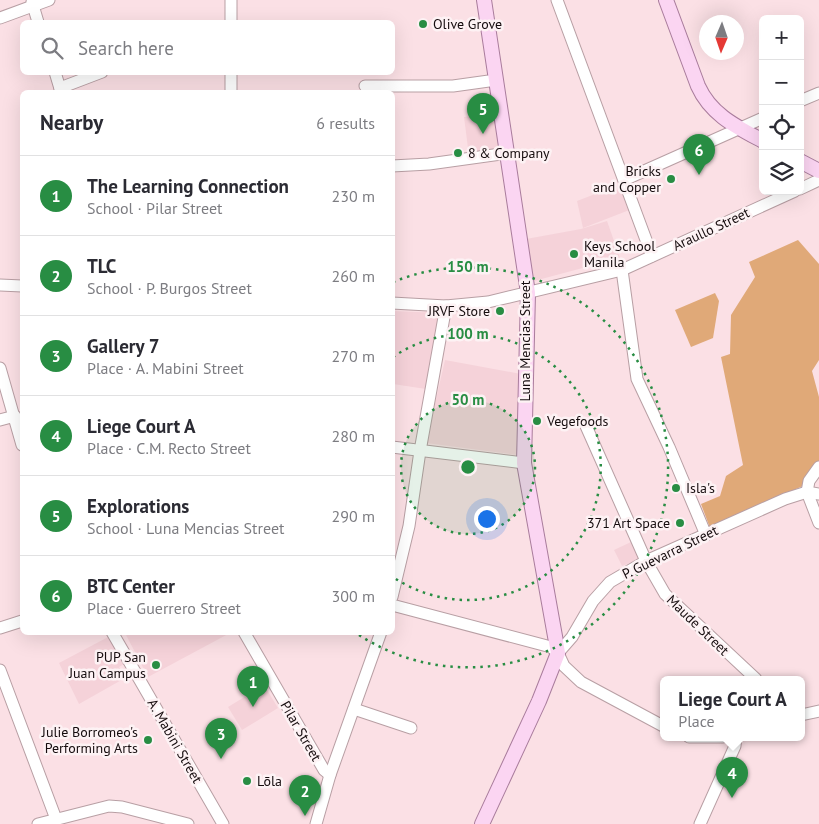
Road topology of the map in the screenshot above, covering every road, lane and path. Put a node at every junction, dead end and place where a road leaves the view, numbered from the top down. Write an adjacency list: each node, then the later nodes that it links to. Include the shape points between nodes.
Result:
1 (49, 0): 6 (street)
2 (231, 0): 9 (street)
3 (484, 0): 13 (main road, Luna Mencias Street)
4 (557, 0): 26 (street)
5 (666, 0): 20 (main road, via 705,99 720,116)
6 (32, 4): 7 (street); 8 (street)
7 (0, 18)
8 (37, 20)
9 (230, 20)
10 (56, 75): 15 (street)
11 (95, 75): 15 (street)
12 (231, 75): 16 (street)
13 (494, 81): 14 (street, via 453,86); 22 (main road, Luna Mencias Street)
14 (365, 86)
15 (61, 90)
16 (231, 90)
17 (819, 93): 18 (street)
18 (804, 99)
19 (759, 120): 20 (street)
20 (739, 128): 21 (main road); 26 (street)
21 (759, 139)
22 (508, 153): 24 (street); 34 (main road, Luna Mencias Street)
23 (804, 163): 25 (main road)
24 (395, 166)
25 (819, 171)
26 (624, 180): 30 (street)
27 (819, 180): 28 (street)
28 (804, 187)
29 (786, 195): 30 (street, Araullo Street)
30 (652, 256): 31 (street, Araullo Street)
31 (622, 270): 34 (street, Araullo Street); 49 (street, via 637,379)
32 (0, 284): 33 (street)
33 (20, 286)
34 (528, 293): 36 (street, Araullo Street, via 488,302); 44 (main road, Luna Mencias Street)
35 (395, 303): 36 (street, Araullo Street)
36 (446, 306): 43 (street)
37 (0, 368): 38 (street)
38 (15, 416): 39 (street); 41 (street)
39 (0, 420)
40 (586, 426): 50 (street, Maude Street)
41 (20, 437)
42 (395, 447): 43 (street)
43 (420, 451): 44 (street); 51 (street, via 409,526)
44 (524, 463): 58 (main road, Luna Mencias Street)
45 (819, 467): 46 (street, via 809,481)
46 (807, 492): 47 (street, P. Guevarra Street); 48 (street); 49 (street, P. Guevarra Street)
47 (819, 494)
48 (819, 522)
49 (706, 535): 50 (street, P. Guevarra Street)
50 (646, 561): 58 (street, P. Guevarra Street, via 610,582); 60 (street, Maude Street, via 665,594)
51 (395, 584)
52 (395, 606): 58 (street, via 551,647)
53 (20, 622): 54 (street)
54 (0, 628)
55 (114, 635): 71 (street, A. Mabini Street)
56 (246, 635): 67 (street, Pilar Street, via 324,770)
57 (380, 635): 61 (street)
58 (558, 653): 64 (street, via 564,666 581,682); 73 (main road, P. Guevarra Street)
59 (0, 670): 68 (street)
60 (753, 676)
61 (354, 709): 65 (street); 67 (street)
62 (819, 711): 63 (street)
63 (805, 714)
64 (660, 724)
65 (410, 728)
66 (736, 741): 74 (street)
67 (330, 775): 72 (street)
68 (56, 819): 69 (street); 70 (street, via 109,806 122,806)
69 (38, 824)
70 (188, 824)
71 (223, 824)
72 (316, 824)
73 (482, 824)
74 (701, 824)

